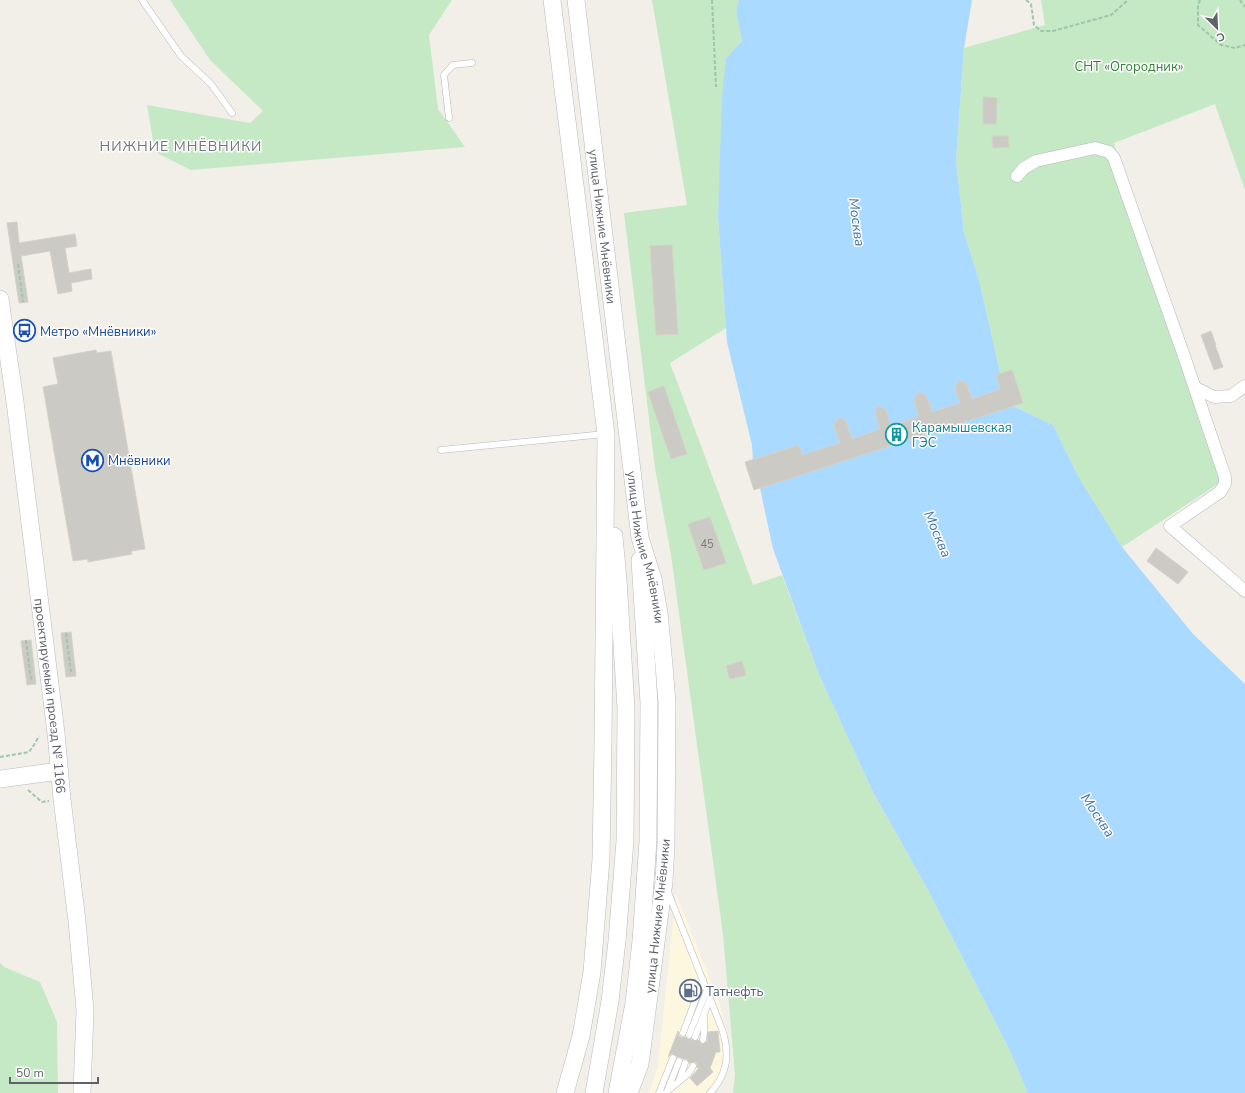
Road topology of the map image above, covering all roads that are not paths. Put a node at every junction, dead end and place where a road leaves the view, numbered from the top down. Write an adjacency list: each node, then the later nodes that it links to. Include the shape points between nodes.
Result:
1 (142, 0): 7 (lane, via 181,56 210,84)
2 (552, 0): 6 (main road, улица Нижние Мнёвники)
3 (576, 0): 5 (main road, улица Нижние Мнёвники)
4 (472, 63): 8 (lane, via 453,65 444,75)
5 (589, 106): 6 (main road); 16 (main road, улица Нижние Мнёвники)
6 (566, 108): 13 (main road, улица Нижние Мнёвники)
7 (232, 113)
8 (449, 118)
9 (1016, 176): 12 (street, via 1036,161 1095,148 1109,152 1114,158)
10 (0, 299): 18 (main road, проектируемый проезд № 1166, via 15,402)
11 (1245, 386): 12 (street, via 1231,396 1214,397)
12 (1196, 388): 17 (street, via 1225,473 1225,484 1220,492 1170,526)
13 (606, 434): 14 (lane); 15 (main road, улица Нижние Мнёвники)
14 (441, 450)
15 (606, 460): 32 (main road, улица Нижние Мнёвники, via 604,744 600,859 592,972 581,1036); 33 (main road, via 618,580 626,708 625,841 610,1001)
16 (640, 538): 20 (main road, улица Нижние Мнёвники, via 653,579 665,672 667,711); 34 (main road, via 649,703 648,834 634,1003)
17 (1245, 591)
18 (59, 771): 19 (main road); 31 (main road, проектируемый проезд № 1166, via 85,1010)
19 (0, 779)
20 (664, 882): 21 (lane); 35 (main road, улица Нижние Мнёвники, via 640,1064)
21 (703, 980): 22 (lane); 25 (lane)
22 (706, 990): 23 (lane); 24 (lane, via 692,1036)
23 (710, 999): 24 (lane); 37 (lane, via 723,1034 726,1056 723,1074)
24 (704, 1016): 26 (lane)
25 (683, 1033)
26 (703, 1040)
27 (673, 1058): 36 (lane)
28 (692, 1066): 29 (lane, via 688,1074)
29 (678, 1082): 30 (lane); 30 (lane, via 682,1062)
30 (666, 1092)
31 (82, 1093)
32 (564, 1093)
33 (594, 1093)
34 (617, 1093)
35 (629, 1093)
36 (659, 1093)
37 (710, 1093)

